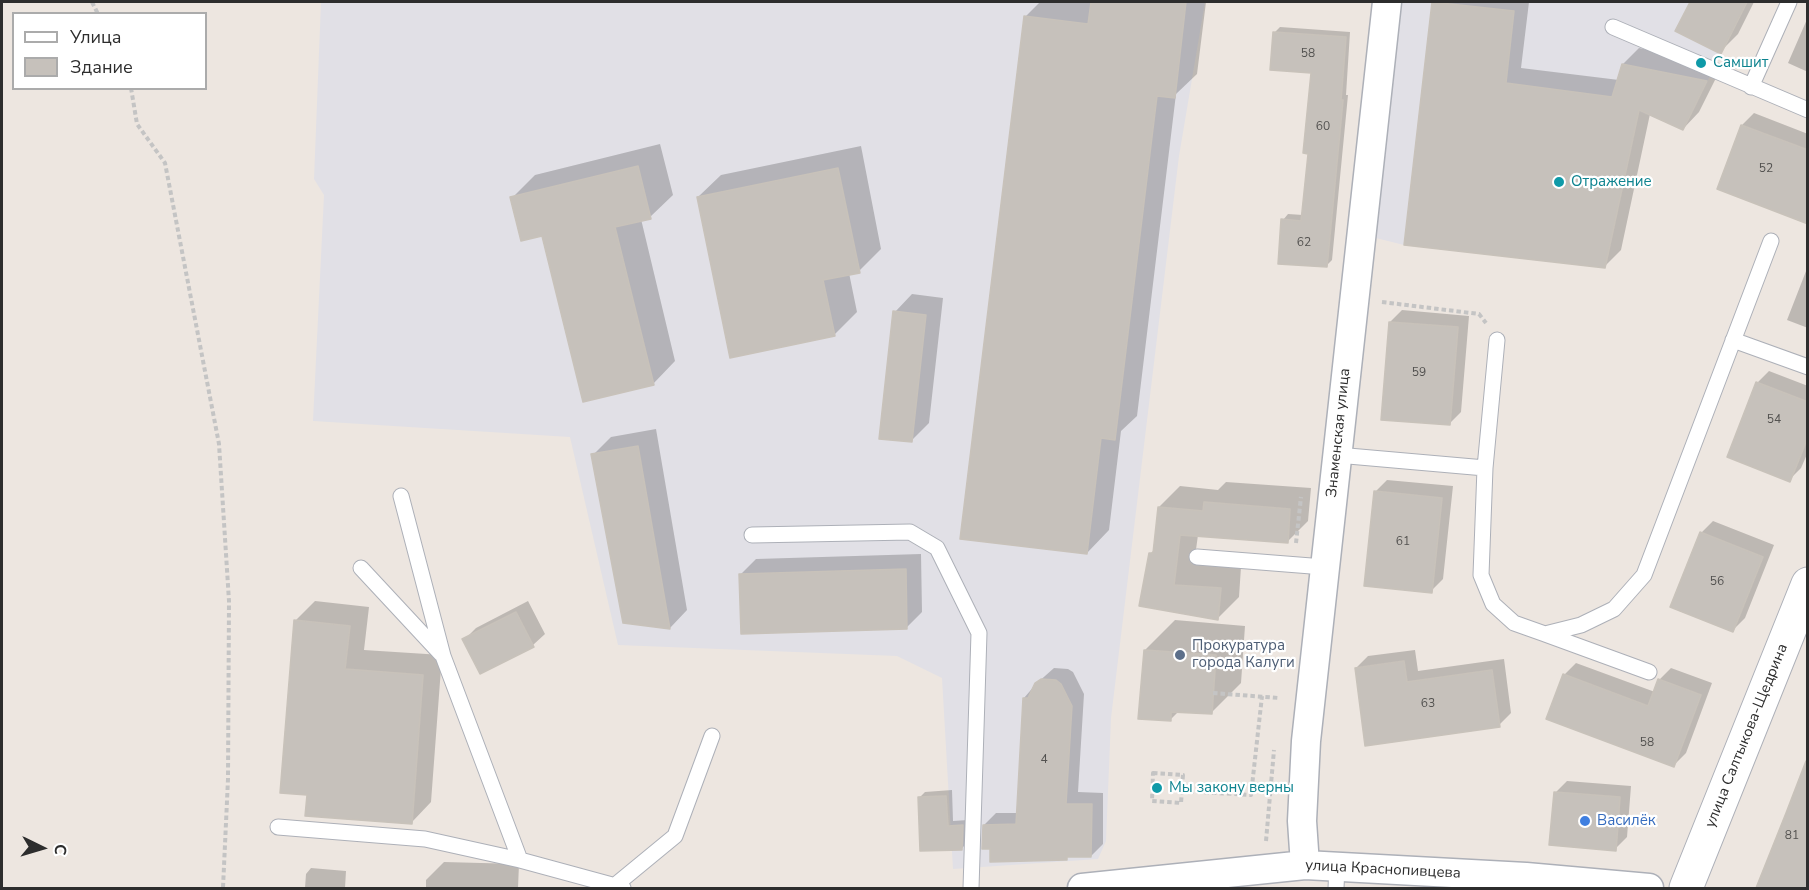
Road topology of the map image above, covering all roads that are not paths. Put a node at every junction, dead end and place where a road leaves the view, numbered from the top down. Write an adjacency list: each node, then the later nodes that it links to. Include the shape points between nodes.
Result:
1 (1387, 2): 10 (street, Знаменская улица)
2 (1789, 2): 4 (lane)
3 (1613, 27): 4 (lane)
4 (1751, 87): 5 (lane)
5 (1808, 110)
6 (1771, 241): 8 (lane)
7 (1497, 340): 11 (lane)
8 (1733, 340): 9 (lane); 18 (lane, via 1644,575 1614,609 1581,625)
9 (1808, 367)
10 (1337, 455): 11 (lane); 15 (street, Знаменская улица)
11 (1485, 468): 18 (lane, via 1481,575 1493,604 1514,623)
12 (401, 496): 19 (lane)
13 (752, 535): 27 (lane, via 910,532 937,548 979,633)
14 (1197, 557): 15 (lane)
15 (1324, 567): 24 (street, Знаменская улица, via 1305,752)
16 (361, 568): 19 (lane)
17 (1805, 596): 30 (main road, улица Салтыкова-Щедрина)
18 (1545, 634): 20 (lane)
19 (443, 656): 23 (lane)
20 (1649, 672)
21 (712, 736): 26 (lane, via 675,836)
22 (278, 827): 23 (lane, via 424,839)
23 (520, 860): 26 (lane)
24 (1305, 865): 25 (street, улица Краснопивцева); 28 (street, улица Краснопивцева)
25 (1336, 878): 29 (street, улица Краснопивцева, via 1526,877)
26 (618, 888)
27 (972, 888)
28 (1097, 888)
29 (1649, 888)
30 (1686, 888)

